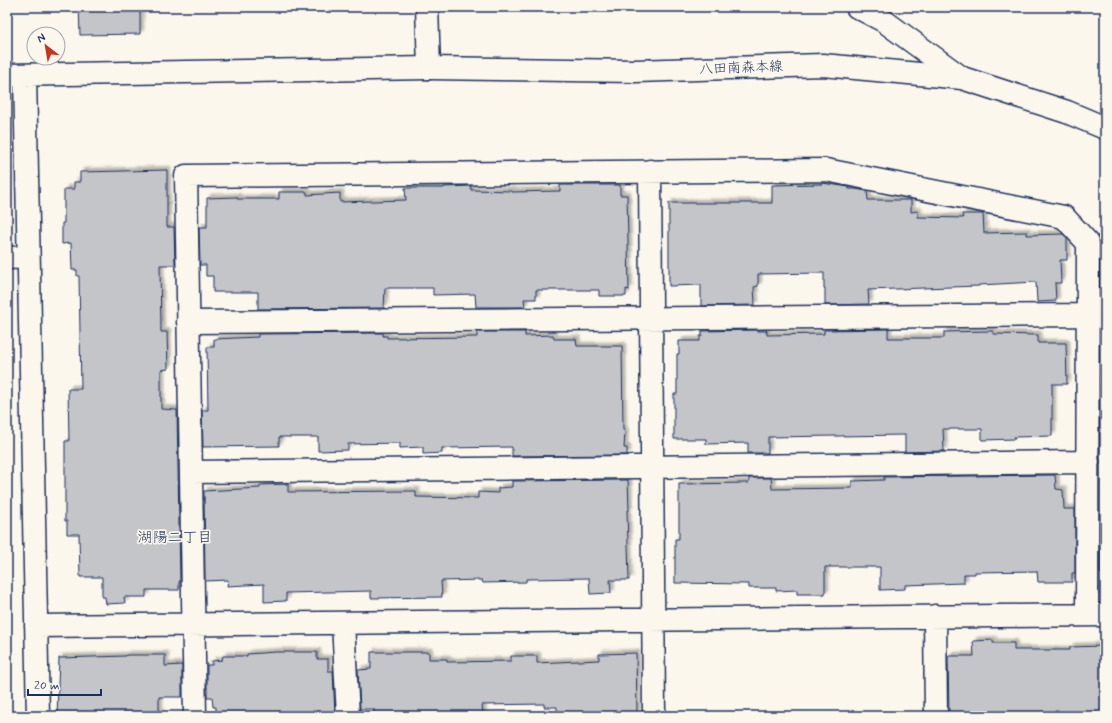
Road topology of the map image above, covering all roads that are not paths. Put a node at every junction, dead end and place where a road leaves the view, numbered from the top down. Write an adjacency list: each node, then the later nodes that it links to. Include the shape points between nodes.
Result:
1 (427, 7): 3 (street)
2 (857, 7): 5 (street, via 884,21)
3 (429, 68): 4 (street, 八田南森本線); 5 (street, 八田南森本線, via 635,71 823,66)
4 (16, 75): 8 (street)
5 (962, 78): 6 (street, 八田南森本線, via 1067,112)
6 (1105, 128)
7 (650, 172): 10 (street, via 826,170 1064,217 1088,243); 11 (street); 12 (street, via 186,176)
8 (28, 257): 9 (street); 21 (street)
9 (7, 258)
10 (1088, 315): 11 (street); 13 (street)
11 (651, 318): 12 (street); 14 (street)
12 (188, 322): 15 (street)
13 (1088, 462): 14 (street); 16 (street)
14 (652, 467): 15 (street); 18 (street)
15 (191, 472): 20 (street)
16 (1096, 615): 17 (street)
17 (935, 616): 18 (street); 26 (street)
18 (653, 620): 19 (street); 25 (street)
19 (343, 623): 20 (street); 24 (street)
20 (194, 624): 21 (street); 23 (street)
21 (36, 626): 22 (street)
22 (38, 716)
23 (195, 716)
24 (348, 716)
25 (654, 716)
26 (936, 716)

